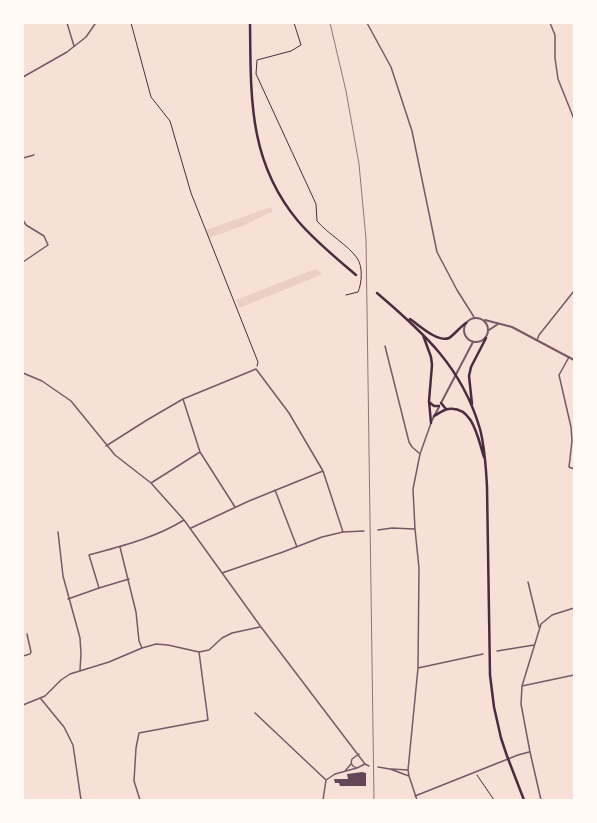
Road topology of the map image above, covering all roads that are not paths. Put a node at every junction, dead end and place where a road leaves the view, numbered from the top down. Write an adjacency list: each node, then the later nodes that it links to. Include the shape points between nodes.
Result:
1 (67, 23): 6 (street)
2 (250, 23): 13 (main road, via 252,110 266,168 298,222)
3 (368, 23): 17 (street, via 391,66 412,130 438,252 456,290)
4 (550, 23): 8 (street, via 555,35 558,79)
5 (95, 24): 6 (street, via 86,37)
6 (74, 46): 7 (street)
7 (23, 77)
8 (574, 119)
9 (34, 155): 10 (street)
10 (23, 158)
11 (23, 220): 12 (street, via 44,236 48,245)
12 (23, 262)
13 (356, 275)
14 (574, 292): 24 (street)
15 (377, 293): 16 (main road)
16 (402, 314): 19 (main road, via 440,339 449,338); 22 (main road)
17 (474, 317): 18 (street); 19 (street)
18 (485, 320): 20 (street); 21 (street)
19 (466, 323): 25 (street, via 465,334)
20 (499, 323): 21 (street); 24 (street)
21 (489, 330): 23 (street)
22 (422, 332): 31 (main road, via 432,357); 33 (main road, via 451,367)
23 (486, 338): 25 (street, via 480,342); 33 (main road, via 469,376)
24 (537, 340): 27 (street)
25 (473, 342): 32 (street)
26 (385, 346): 39 (street, via 409,442)
27 (569, 357): 28 (street); 41 (street, via 559,375 571,427 569,467)
28 (574, 360)
29 (23, 373): 37 (street, via 72,402)
30 (183, 399): 37 (street); 38 (street); 42 (street, via 256,369 289,413)
31 (429, 401): 32 (main road, via 434,406); 36 (main road)
32 (440, 405): 34 (main road); 35 (street)
33 (472, 407): 40 (main road, via 480,430)
34 (446, 409): 35 (main road); 40 (main road, via 461,411 468,416)
35 (434, 416): 36 (street)
36 (431, 422): 39 (street)
37 (106, 446): 43 (street)
38 (200, 452): 43 (street); 45 (street)
39 (420, 454): 48 (street, via 413,489)
40 (486, 462): 94 (main road, via 490,675 501,738)
41 (574, 469)
42 (323, 472): 44 (street); 52 (street)
43 (151, 483): 46 (street)
44 (275, 490): 45 (street); 54 (street)
45 (235, 507): 47 (street)
46 (184, 520): 47 (street); 53 (street, via 161,532)
47 (190, 528): 55 (street)
48 (415, 529): 49 (street); 70 (street, via 419,568)
49 (378, 530)
50 (364, 531): 52 (street)
51 (58, 532): 59 (street)
52 (343, 532): 54 (street)
53 (120, 547): 56 (street); 58 (street, via 89,555)
54 (297, 547): 55 (street)
55 (222, 573): 61 (street)
56 (129, 579): 58 (street); 65 (street)
57 (528, 582): 62 (street)
58 (99, 588): 59 (street)
59 (68, 599): 71 (street, via 80,638)
60 (574, 608): 62 (street, via 552,615 541,624)
61 (261, 627): 67 (street, via 232,633 208,650); 78 (street)
62 (539, 630): 64 (street)
63 (27, 634): 69 (street, via 31,652)
64 (534, 645): 66 (street); 73 (street)
65 (142, 648): 67 (street, via 156,644); 71 (street, via 109,662)
66 (497, 651)
67 (199, 652): 91 (street, via 208,720 139,733 134,781)
68 (483, 654): 70 (street)
69 (23, 656)
70 (418, 668): 85 (street)
71 (80, 670): 74 (street, via 61,680)
72 (574, 675): 73 (street)
73 (522, 686): 77 (street, via 521,704)
74 (41, 699): 75 (street); 90 (street, via 64,727 74,745)
75 (23, 705)
76 (255, 713): 88 (street)
77 (530, 752): 89 (street); 95 (street)
78 (359, 754): 79 (street, via 352,759); 80 (street)
79 (351, 764): 83 (street); 86 (street)
80 (365, 764): 81 (street); 83 (street)
81 (370, 766)
82 (378, 767): 84 (street)
83 (357, 768): 86 (street)
84 (390, 769): 85 (street); 87 (street)
85 (408, 770): 87 (street)
86 (345, 771): 88 (street)
87 (409, 776): 89 (street)
88 (326, 780): 92 (street)
89 (415, 796): 93 (street)
90 (81, 800)
91 (140, 800)
92 (323, 800)
93 (417, 800)
94 (524, 800)
95 (541, 800)

